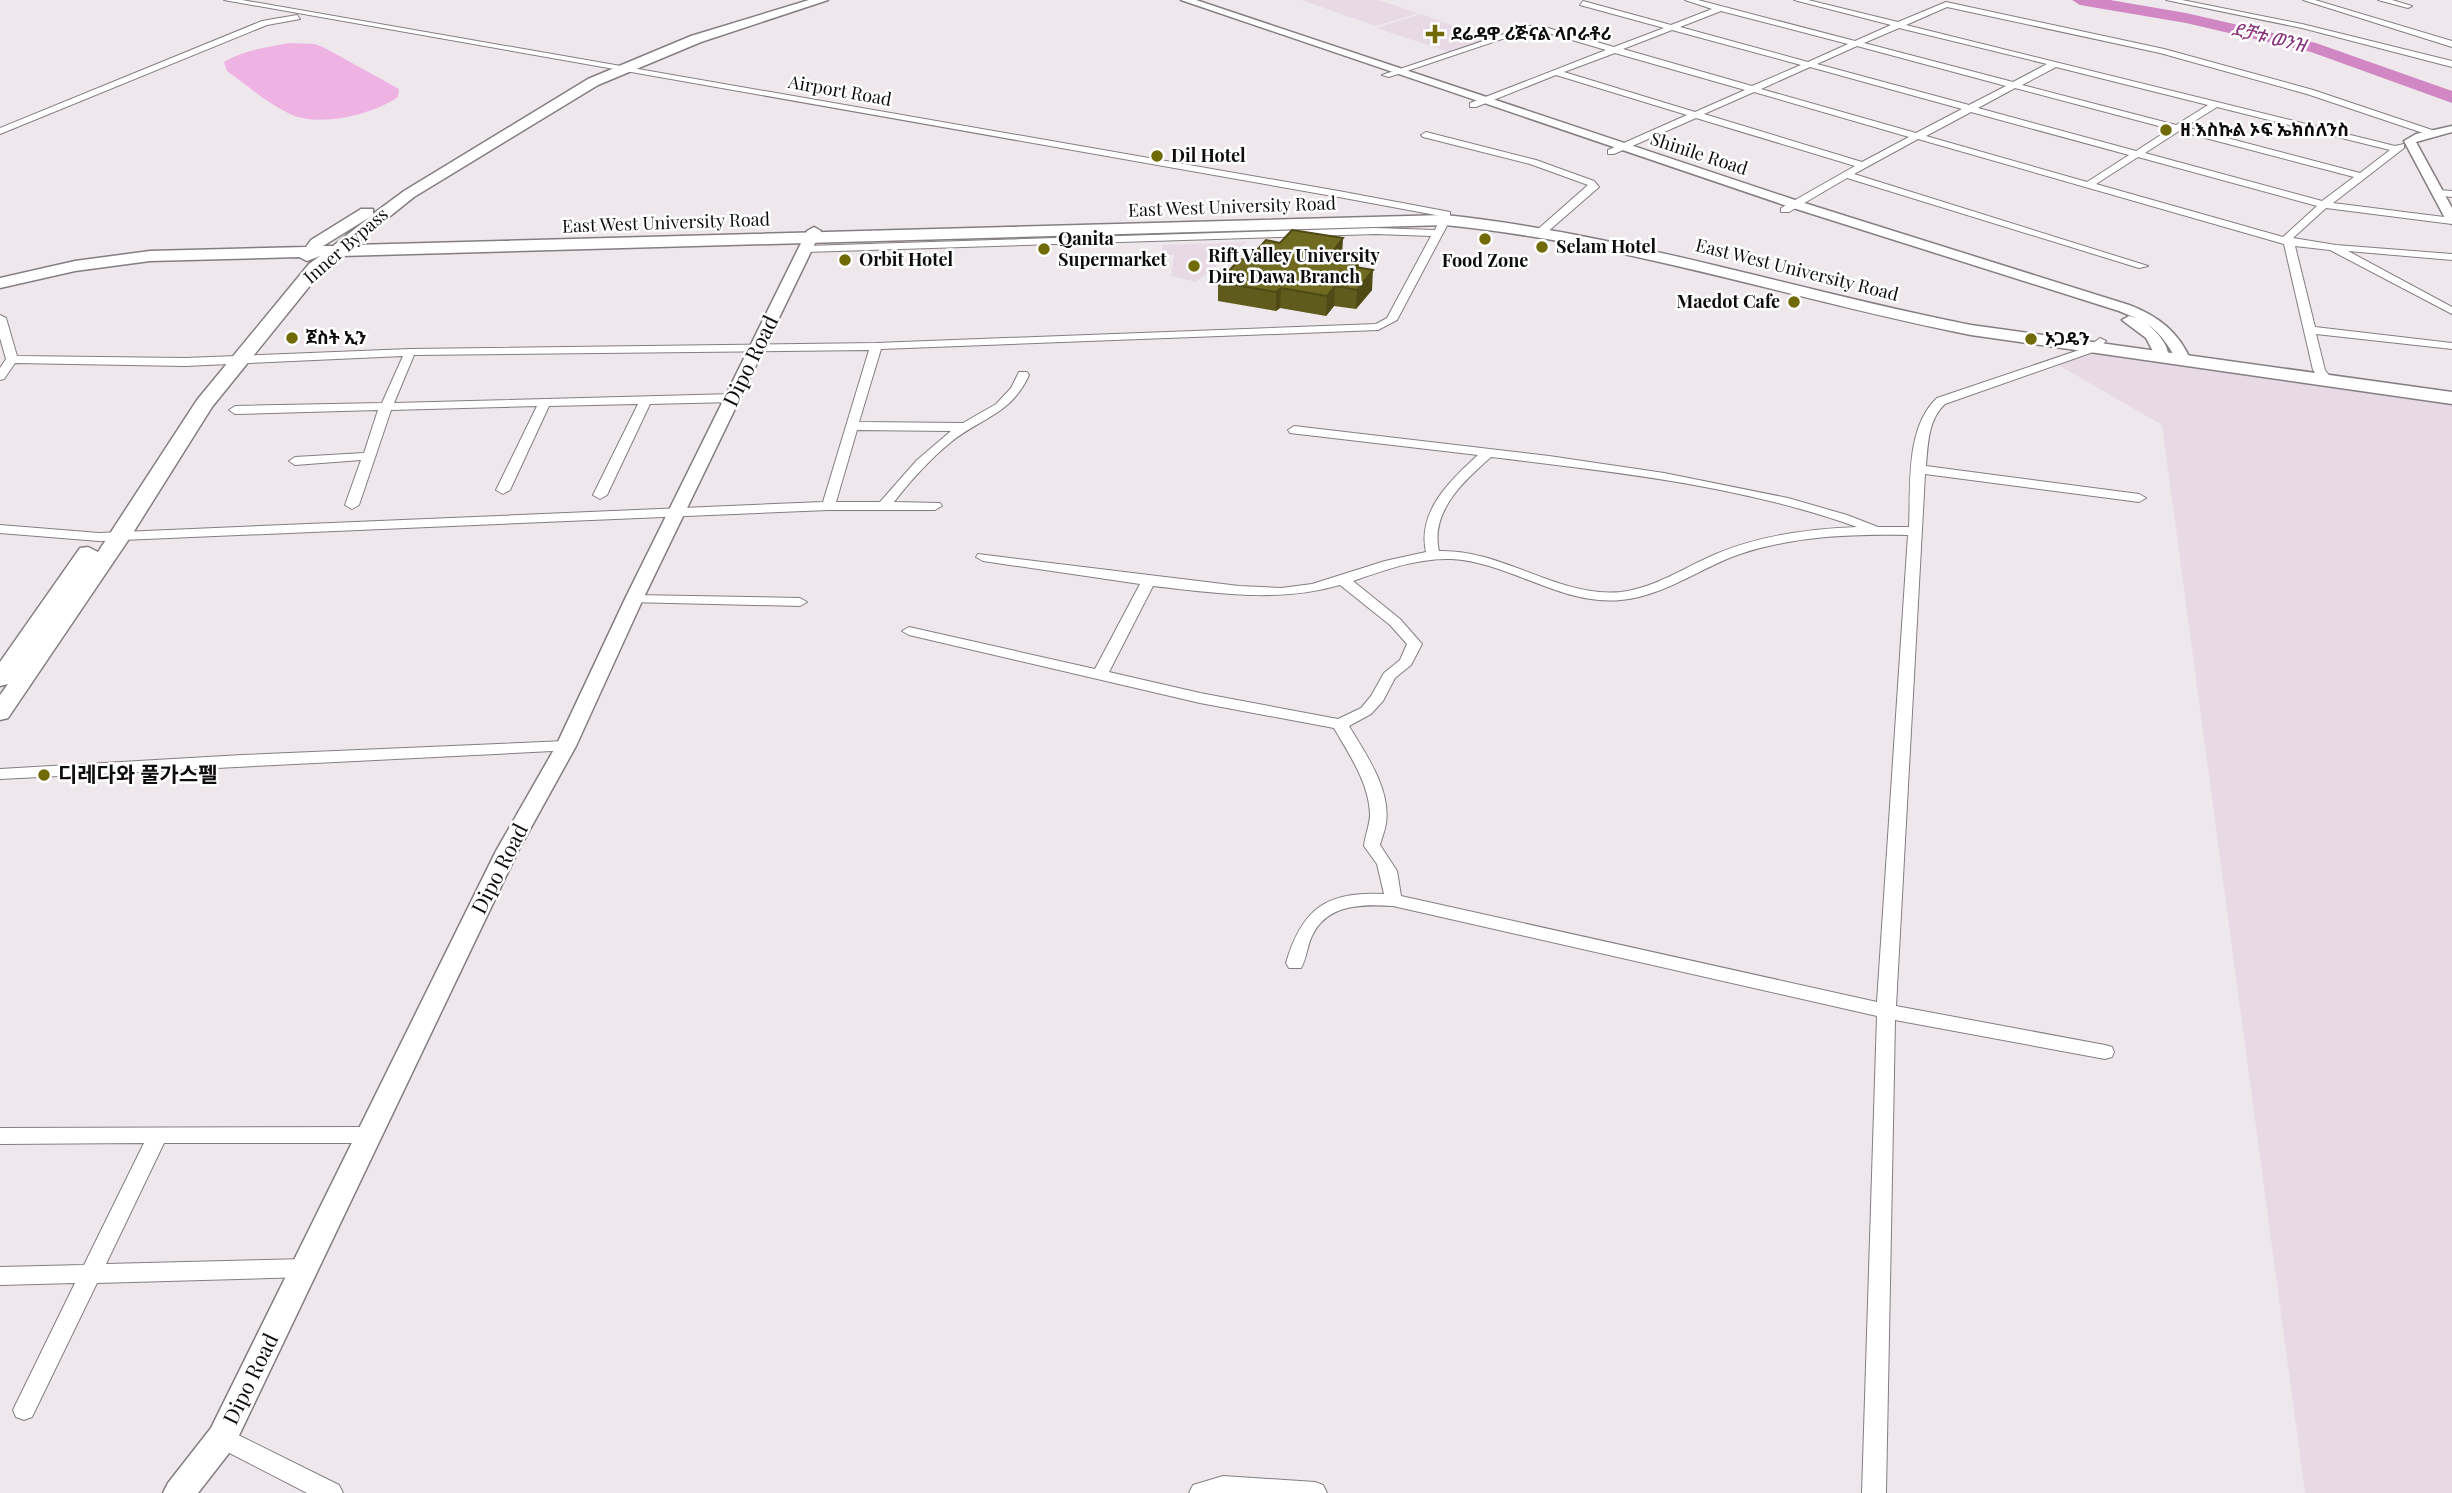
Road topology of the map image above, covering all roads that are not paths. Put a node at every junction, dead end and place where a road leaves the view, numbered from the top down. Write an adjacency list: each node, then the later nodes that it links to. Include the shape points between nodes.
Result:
1 (228, 0): 14 (street, Airport Road)
2 (806, 0): 23 (main road, Inner Bypass, via 653,49)
3 (822, 0): 23 (main road, Inner Bypass)
4 (1168, 0): 25 (street, Shinile Road)
5 (1186, 0): 25 (street, Shinile Road)
6 (1588, 0): 16 (street, via 1583,3)
7 (1689, 0): 13 (street)
8 (1798, 0): 15 (street)
9 (2171, 0): 21 (street, via 2302,26)
10 (2307, 0): 18 (street)
11 (2382, 0): 12 (street)
12 (2408, 6)
13 (1721, 8): 16 (street); 17 (street)
14 (328, 16): 23 (street, Airport Road); 34 (street, via 265,23)
15 (1899, 23): 17 (street); 20 (street); 35 (street, via 1951,5 2161,51 2310,92)
16 (1667, 28): 19 (street); 22 (street)
17 (1855, 43): 22 (street); 26 (street)
18 (2452, 44)
19 (1612, 50): 24 (street); 25 (street, via 1530,27); 27 (street)
20 (2056, 63): 26 (street); 29 (street)
21 (2452, 64)
22 (1806, 65): 27 (street); 30 (street)
23 (614, 68): 53 (street, Airport Road); 57 (main road, Inner Bypass, via 409,194); 58 (main road, Inner Bypass, via 507,124)
24 (1554, 72): 28 (street); 31 (street)
25 (1392, 73): 28 (street, Shinile Road)
26 (2016, 85): 30 (street); 32 (street)
27 (1754, 89): 31 (street); 37 (street)
28 (1479, 103): 39 (street, Shinile Road); 41 (street, Shinile Road)
29 (2217, 103): 32 (street); 40 (street)
30 (1967, 109): 37 (street); 42 (street)
31 (1694, 115): 39 (street); 44 (street)
32 (2178, 128): 42 (street); 46 (street)
33 (2450, 130): 35 (street)
34 (0, 131)
35 (2432, 134): 38 (street)
36 (1426, 135): 54 (street, via 1533,162 1591,183 1591,192)
37 (1920, 135): 44 (street); 47 (street)
38 (2410, 141): 40 (street); 43 (street)
39 (1624, 147): 41 (street); 51 (street, Shinile Road)
40 (2393, 151): 43 (street); 46 (street)
41 (1611, 152): 51 (street, Shinile Road)
42 (2135, 155): 47 (street); 50 (street)
43 (2419, 158): 48 (street)
44 (1863, 165): 45 (street)
45 (1846, 175): 51 (street); 61 (street)
46 (2361, 176): 50 (street)
47 (2090, 184): 56 (street)
48 (2438, 193): 49 (street); 52 (street)
49 (2452, 194)
50 (2324, 205): 52 (street); 56 (street, via 2294,229)
51 (1790, 207): 72 (street, Shinile Road, via 2090,304 2135,322); 73 (street, Shinile Road, via 2144,315 2164,330)
52 (2452, 221)
53 (1443, 223): 54 (main road, East West University Road); 55 (main road, East West University Road, via 960,230); 55 (street, via 1376,231); 68 (street, via 1391,320 1378,327)
54 (1544, 230): 67 (main road, East West University Road, via 1716,268 1858,307)
55 (810, 240): 57 (main road, East West University Road); 70 (main road, Dipo Road)
56 (2287, 242): 59 (street); 66 (street)
57 (344, 246): 58 (main road, East West University Road); 75 (main road, Inner Bypass, via 315,268)
58 (314, 247): 62 (main road, East West University Road, via 133,250); 63 (main road, East West University Road, via 142,257); 75 (main road, Inner Bypass)
59 (2333, 247): 60 (street); 64 (street)
60 (2452, 257)
61 (2143, 266)
62 (0, 275)
63 (0, 283)
64 (2452, 310)
65 (0, 318): 74 (street)
66 (2310, 330): 69 (street); 76 (street)
67 (2096, 345): 72 (main road, East West University Road); 92 (street, via 1941,401 1926,417)
68 (876, 346): 70 (street); 86 (street)
69 (2452, 346)
70 (757, 348): 71 (street); 80 (main road, Dipo Road)
71 (410, 352): 75 (street); 84 (street)
72 (2162, 353): 73 (main road, East West University Road)
73 (2183, 356): 76 (main road, East West University Road)
74 (12, 359): 75 (street); 78 (street)
75 (230, 359): 104 (main road, Inner Bypass); 105 (main road, Inner Bypass, via 169,432)
76 (2322, 374): 79 (main road, East West University Road); 81 (main road, East West University Road)
77 (1023, 375): 87 (street, via 1008,402)
78 (0, 376)
79 (2452, 389)
80 (733, 398): 82 (street); 100 (main road, Dipo Road)
81 (2452, 398)
82 (645, 401): 83 (street); 94 (street)
83 (544, 404): 84 (street); 93 (street)
84 (385, 409): 85 (street); 90 (street)
85 (235, 410)
86 (853, 426): 87 (street); 97 (street)
87 (967, 427): 98 (street, via 920,463)
88 (1294, 430): 89 (street)
89 (1487, 454): 102 (street, via 1548,459 1734,489 1785,499); 106 (street, via 1458,480 1436,516 1430,534)
90 (369, 456): 91 (street); 96 (street)
91 (295, 461)
92 (1919, 469): 95 (street); 103 (street)
93 (503, 490)
94 (600, 495)
95 (2139, 498)
96 (352, 505)
97 (828, 506): 98 (street); 100 (street)
98 (884, 506): 99 (street)
99 (935, 506)
100 (675, 513): 104 (street); 110 (main road, Dipo Road)
101 (0, 529): 105 (street)
102 (1877, 530): 103 (street); 106 (street, via 1828,532 1749,546 1620,596 1557,586 1473,559)
103 (1916, 531): 120 (street)
104 (120, 536): 105 (street); 114 (main road, Inner Bypass)
105 (99, 537): 113 (main road, Inner Bypass)
106 (1433, 555): 108 (street, via 1404,558)
107 (983, 556): 109 (street)
108 (1341, 578): 109 (street, via 1293,591 1266,592); 115 (street, via 1415,644 1366,711)
109 (1148, 582): 112 (street)
110 (634, 599): 111 (street); 116 (main road, Dipo Road)
111 (800, 602)
112 (1100, 675): 112 (street, via 963,643 909,631 1086,672); 115 (street)
113 (0, 679)
114 (0, 713)
115 (1340, 724): 118 (street, via 1377,802 1372,846 1388,867)
116 (566, 746): 117 (street); 123 (main road, Dipo Road, via 507,851)
117 (0, 774)
118 (1393, 900): 119 (street, via 1354,898 1327,909 1304,934); 120 (street)
119 (1294, 963)
120 (1886, 1011): 121 (street); 134 (street)
121 (2105, 1052)
122 (158, 1135): 123 (street); 124 (street); 126 (street)
123 (371, 1135): 125 (main road, Dipo Road)
124 (0, 1136)
125 (306, 1268): 126 (street); 129 (main road, Dipo Road)
126 (90, 1274): 127 (street); 128 (street)
127 (0, 1276)
128 (24, 1410)
129 (222, 1438): 130 (main road, Dipo Road); 131 (street)
130 (178, 1493)
131 (331, 1493)
132 (1201, 1493): 133 (street, via 1223,1488)
133 (1315, 1493)
134 (1874, 1493)

